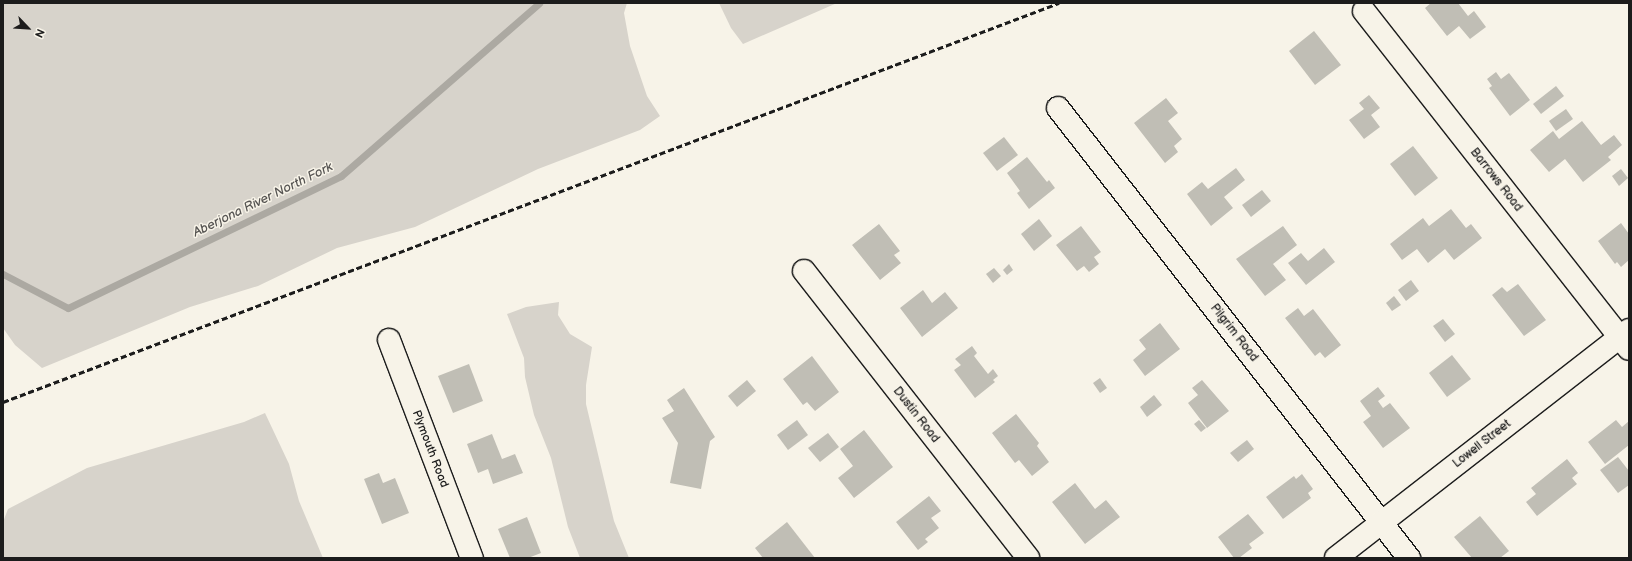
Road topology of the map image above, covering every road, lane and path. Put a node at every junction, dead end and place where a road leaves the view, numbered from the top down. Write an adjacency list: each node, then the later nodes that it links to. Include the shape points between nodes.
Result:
1 (1364, 11): 4 (street, Barrows Road)
2 (1058, 108): 6 (street, Pilgrim Road)
3 (804, 271): 8 (street, Dustin Road)
4 (1626, 339): 6 (street, Lowell Street)
5 (389, 340): 7 (street, Plymouth Road)
6 (1382, 522): 9 (street, Lowell Street); 10 (street, Pilgrim Road)
7 (472, 558)
8 (1028, 558)
9 (1336, 558)
10 (1409, 558)

